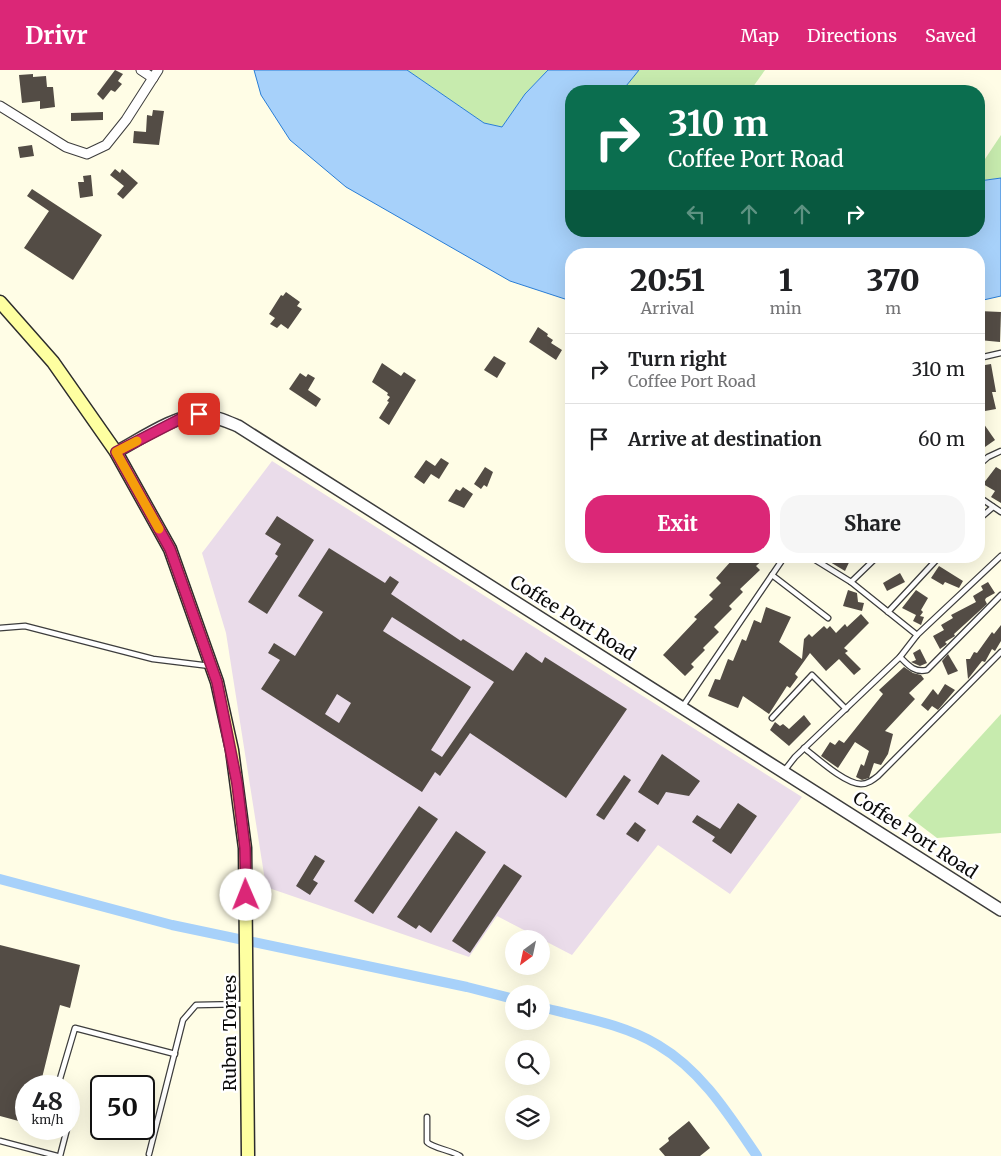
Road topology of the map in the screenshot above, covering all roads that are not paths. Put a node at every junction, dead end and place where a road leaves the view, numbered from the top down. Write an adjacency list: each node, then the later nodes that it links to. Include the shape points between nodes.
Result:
1 (141, 70): 2 (street)
2 (156, 74): 3 (street, via 106,146 87,154 66,148)
3 (0, 106)
4 (0, 302): 8 (main road, Ruben Torres, via 53,362)
5 (1001, 353): 6 (lane)
6 (985, 357)
7 (1001, 451): 9 (lane)
8 (116, 452): 28 (main road, Ruben Torres, via 170,549); 29 (street, Coffee Port Road, via 180,419 199,414 218,417)
9 (985, 460)
10 (985, 501): 11 (lane)
11 (993, 506): 12 (lane); 13 (lane)
12 (1001, 512)
13 (985, 514)
14 (1001, 556): 25 (lane)
15 (780, 563): 19 (lane)
16 (820, 563): 20 (lane)
17 (871, 563): 20 (lane)
18 (934, 563): 22 (lane)
19 (772, 575): 23 (lane); 29 (lane)
20 (851, 582): 22 (lane)
21 (1001, 595): 27 (lane, via 926,670 920,672)
22 (888, 612): 25 (lane)
23 (828, 618)
24 (0, 628): 28 (lane, via 25,626 153,659)
25 (917, 635): 27 (lane)
26 (1001, 652): 32 (lane, via 869,782 859,784 841,776)
27 (900, 657): 30 (lane)
28 (212, 666): 35 (main road, Ruben Torres, via 237,783 245,848)
29 (682, 707): 33 (street, Coffee Port Road)
30 (846, 709): 31 (lane, via 812,674); 32 (lane)
31 (772, 718)
32 (804, 748): 33 (lane)
33 (783, 772): 34 (street, Coffee Port Road)
34 (1001, 910)
35 (248, 1004): 36 (lane, via 196,1005 182,1020); 43 (main road, Ruben Torres)
36 (175, 1054): 37 (lane, via 75,1028); 41 (lane)
37 (62, 1075)
38 (427, 1117): 44 (lane, via 427,1142)
39 (63, 1140): 42 (lane)
40 (0, 1141): 42 (lane)
41 (149, 1154)
42 (58, 1156)
43 (248, 1156)
44 (460, 1156)

